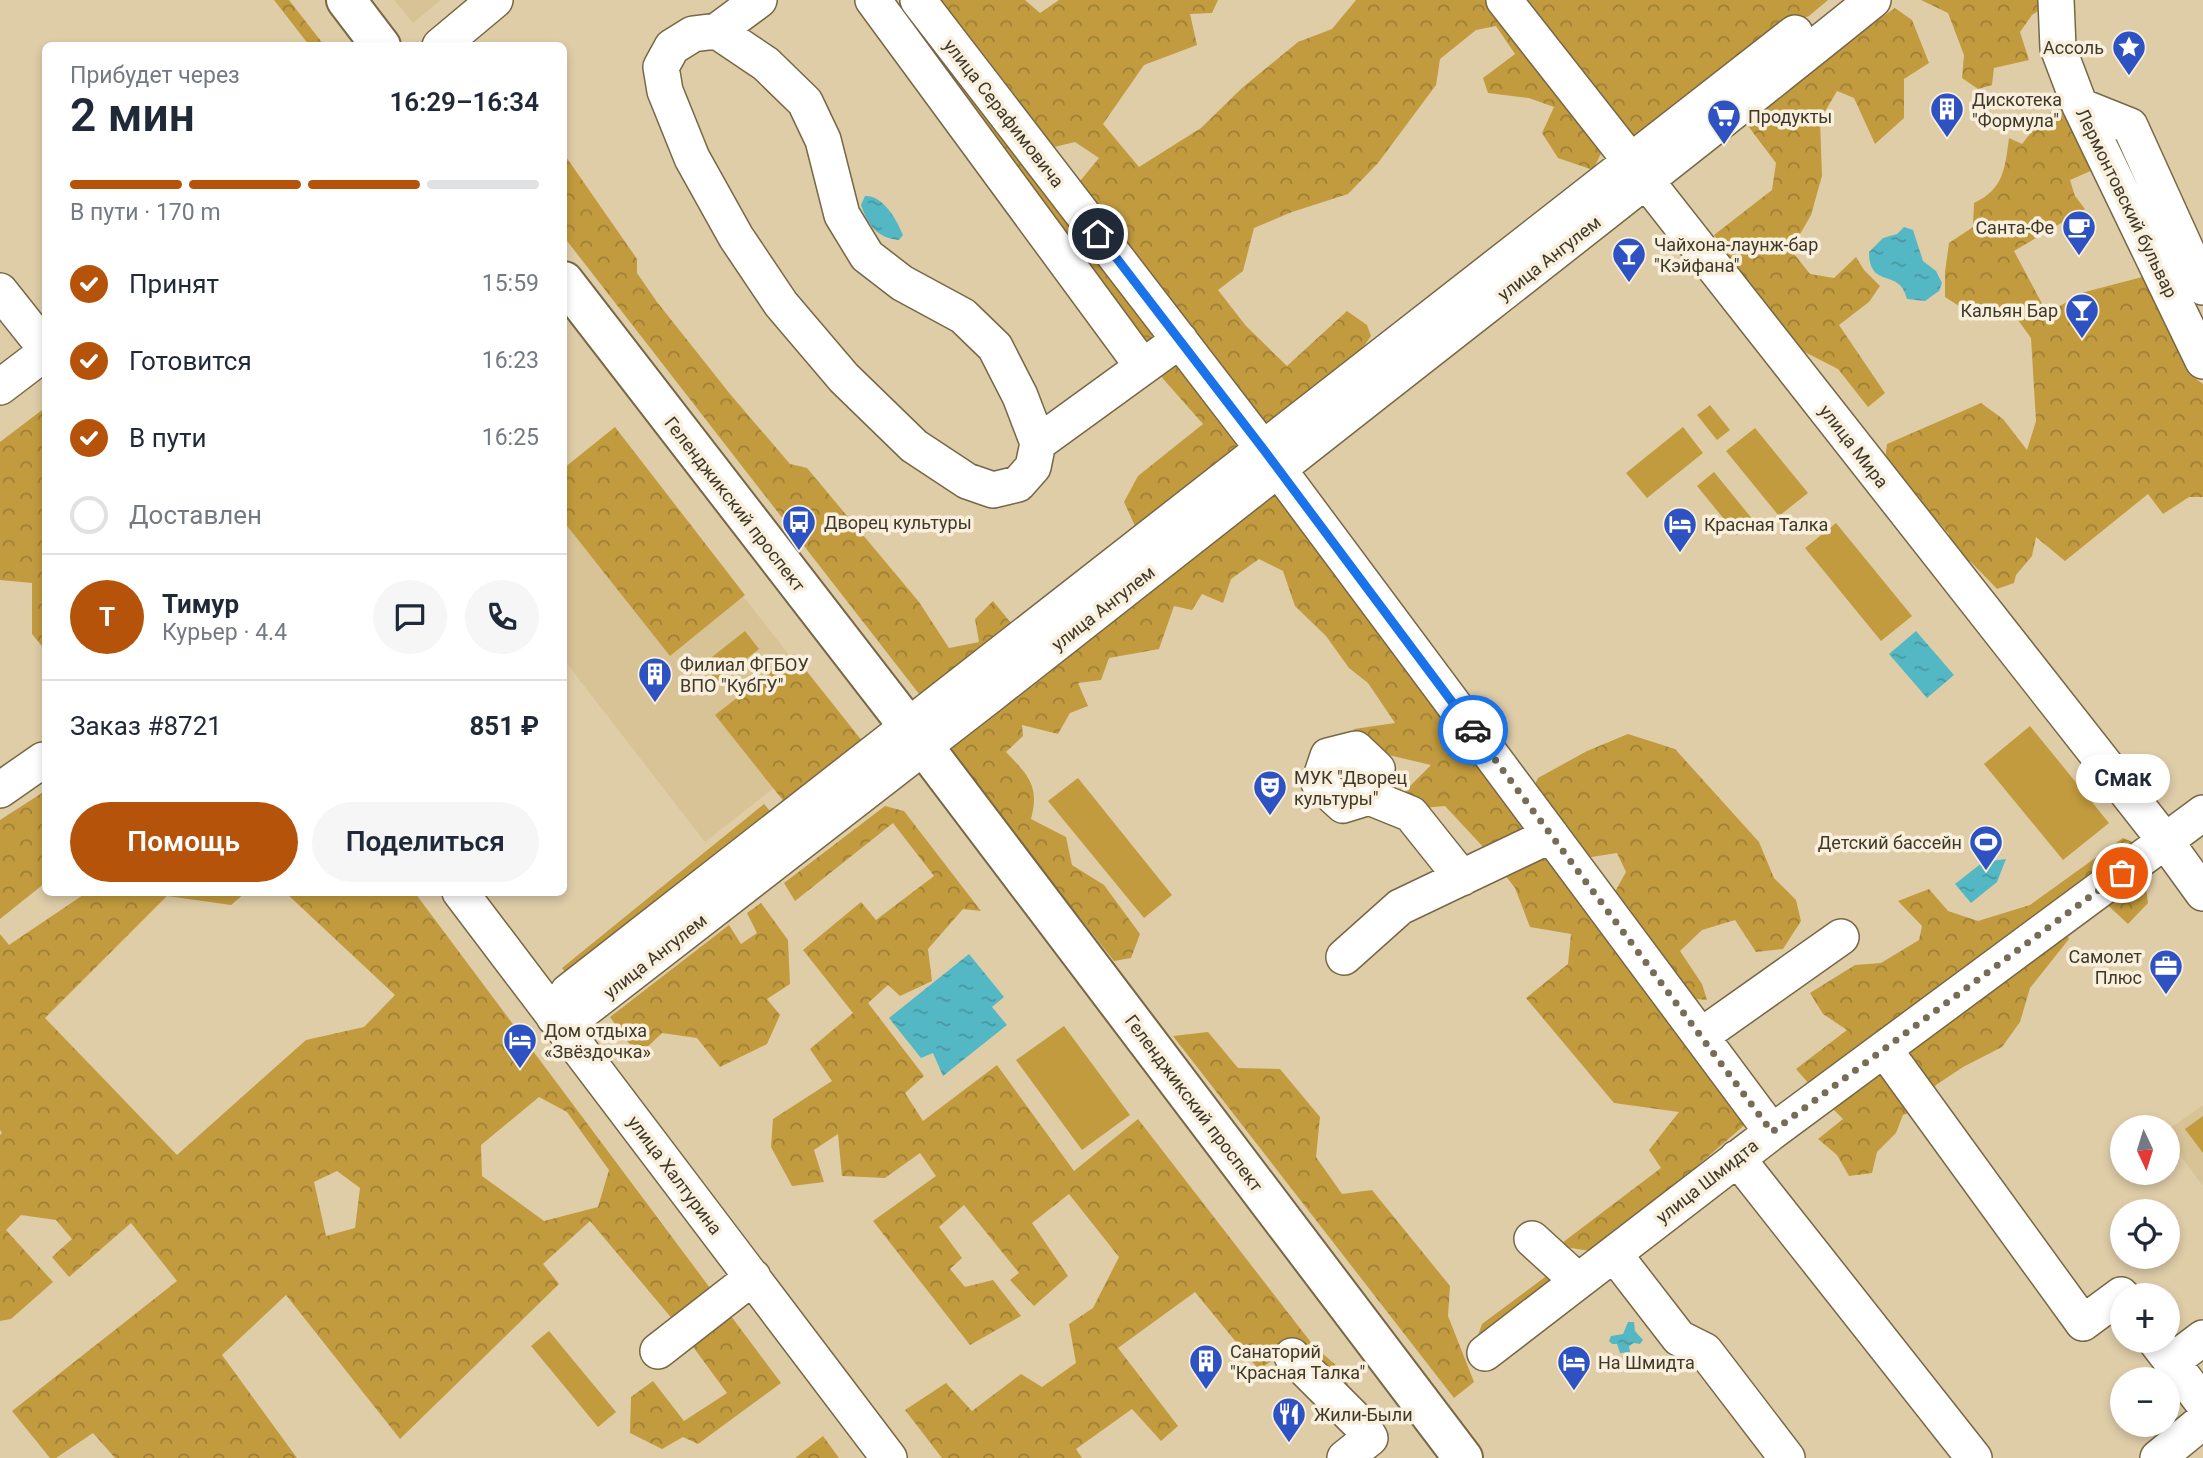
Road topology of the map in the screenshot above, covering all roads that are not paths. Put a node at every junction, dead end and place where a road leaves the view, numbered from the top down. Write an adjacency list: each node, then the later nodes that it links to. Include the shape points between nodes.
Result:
1 (346, 0): 12 (main road)
2 (495, 0): 13 (street)
3 (760, 0): 11 (street)
4 (873, 0): 24 (street)
5 (918, 0): 20 (street, улица Серафимовича)
6 (1504, 0): 16 (street, улица Мира)
7 (1836, 0): 16 (street, улица Ангулем)
8 (1873, 0): 16 (street, улица Ангулем)
9 (2056, 0): 14 (street, Лермонтовский бульвар)
10 (2078, 0): 14 (street)
11 (717, 31): 26 (street, via 766,64 805,102 823,140 842,215 867,256 902,283 963,316 995,347); 26 (street, via 693,34 671,47 662,66 665,91 692,158 736,237 781,304 844,377 914,446 967,481 993,490 1018,484 1033,467)
12 (378, 42)
13 (445, 42)
14 (2059, 43): 15 (street, Лермонтовский бульвар)
15 (2080, 106): 18 (street, via 2130,126); 23 (street, Лермонтовский бульвар)
16 (1639, 171): 27 (street, улица Ангулем); 34 (street, улица Мира)
17 (567, 285): 28 (main road, Геленджикский проспект)
18 (2203, 287)
19 (0, 290): 21 (street)
20 (1180, 341): 24 (street); 27 (street, улица Серафимовича)
21 (42, 345)
22 (42, 353): 25 (street)
23 (2203, 361)
24 (1143, 367): 26 (street)
25 (0, 387)
26 (1038, 443)
27 (1271, 459): 28 (street, улица Ангулем); 33 (street, улица Серафимовича)
28 (916, 738): 40 (street, улица Ангулем, via 583,1011); 60 (main road, Геленджикский проспект)
29 (42, 761): 30 (street)
30 (0, 790)
31 (1369, 797): 35 (street, via 1411,814)
32 (2203, 813): 34 (street, улица Шмидта)
33 (1552, 835): 35 (street); 41 (street, улица Серафимовича)
34 (2166, 842): 36 (street, улица Мира); 42 (street, улица Шмидта)
35 (1462, 878): 39 (street, via 1400,907)
36 (2203, 893)
37 (463, 896): 40 (street, улица Халтурина)
38 (1841, 937): 41 (street)
39 (1344, 957)
40 (554, 1017): 47 (street, улица Халтурина)
41 (1701, 1036): 43 (street, улица Серафимовича)
42 (1884, 1049): 43 (street, улица Шмидта); 49 (street, via 2083,1323)
43 (1772, 1132): 44 (street, улица Шмидта)
44 (1737, 1158): 46 (street, улица Шмидта); 62 (street)
45 (1532, 1239): 48 (street)
46 (1614, 1254): 48 (street, улица Шмидта); 61 (street, via 1678,1338 1705,1351)
47 (753, 1277): 52 (street); 59 (street, улица Халтурина)
48 (1578, 1281): 53 (street, улица Шмидта)
49 (2110, 1303)
50 (2203, 1338): 51 (street)
51 (2180, 1346)
52 (658, 1351)
53 (1485, 1353)
54 (2166, 1353): 56 (street)
55 (1292, 1356): 58 (street, via 1364,1428)
56 (2203, 1403)
57 (2203, 1421): 63 (street)
58 (1358, 1448)
59 (889, 1458)
60 (1463, 1458)
61 (1787, 1458)
62 (1974, 1458)
63 (2158, 1458)

